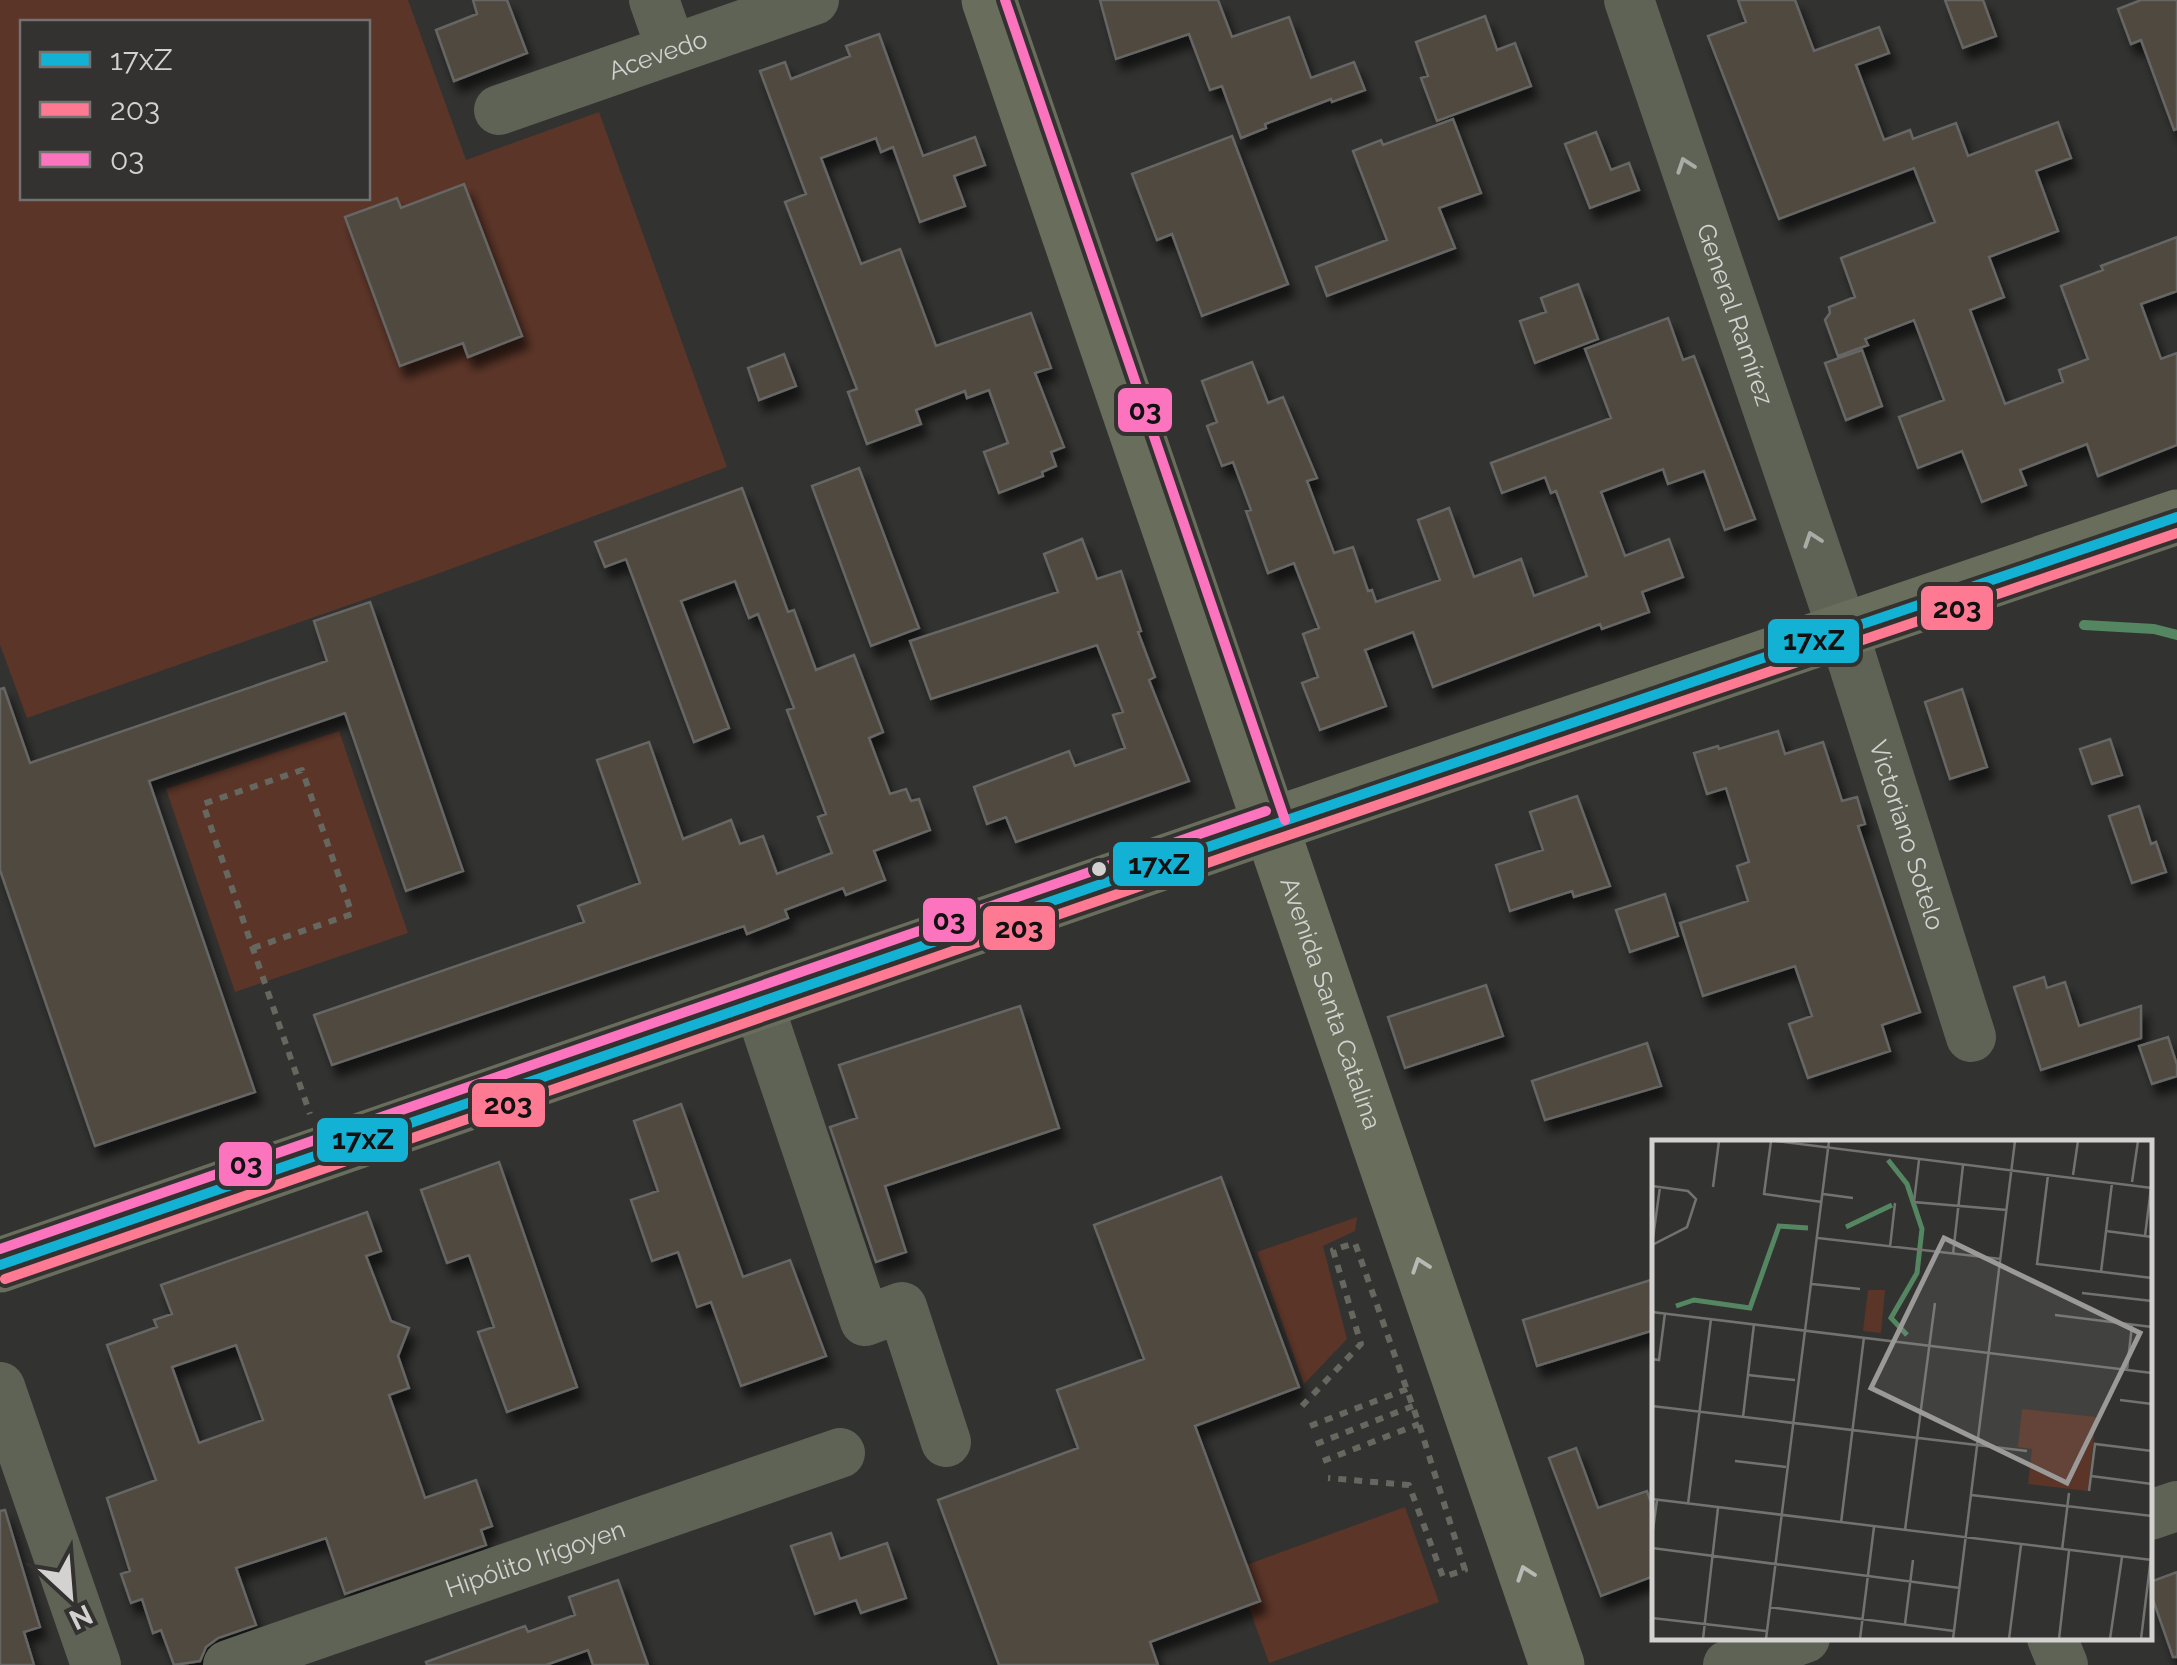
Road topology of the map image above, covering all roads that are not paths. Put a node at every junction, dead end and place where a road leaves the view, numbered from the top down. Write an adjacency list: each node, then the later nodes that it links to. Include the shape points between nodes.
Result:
1 (654, 0): 5 (street)
2 (814, 0): 5 (street, Acevedo)
3 (988, 0): 9 (main road, Avenida Santa Catalina)
4 (1630, 0): 8 (street, General Ramírez, one-way to 4)
5 (671, 48): 6 (street, Acevedo)
6 (499, 110)
7 (2177, 516): 8 (main road)
8 (1843, 631): 9 (main road); 11 (street, Victoriano Sotelo)
9 (1271, 825): 10 (main road); 22 (main road, Avenida Santa Catalina, one-way to 9)
10 (758, 1002): 12 (main road); 14 (street, via 865,1321 902,1307)
11 (1971, 1037)
12 (0, 1265)
13 (0, 1387): 20 (street)
14 (946, 1442)
15 (840, 1453): 21 (street, Hipólito Irigoyen)
16 (2177, 1506): 17 (street)
17 (2152, 1515)
18 (1799, 1640): 23 (street)
19 (2053, 1640): 24 (street)
20 (96, 1665)
21 (228, 1665)
22 (1557, 1665)
23 (1728, 1665)
24 (2063, 1665)

